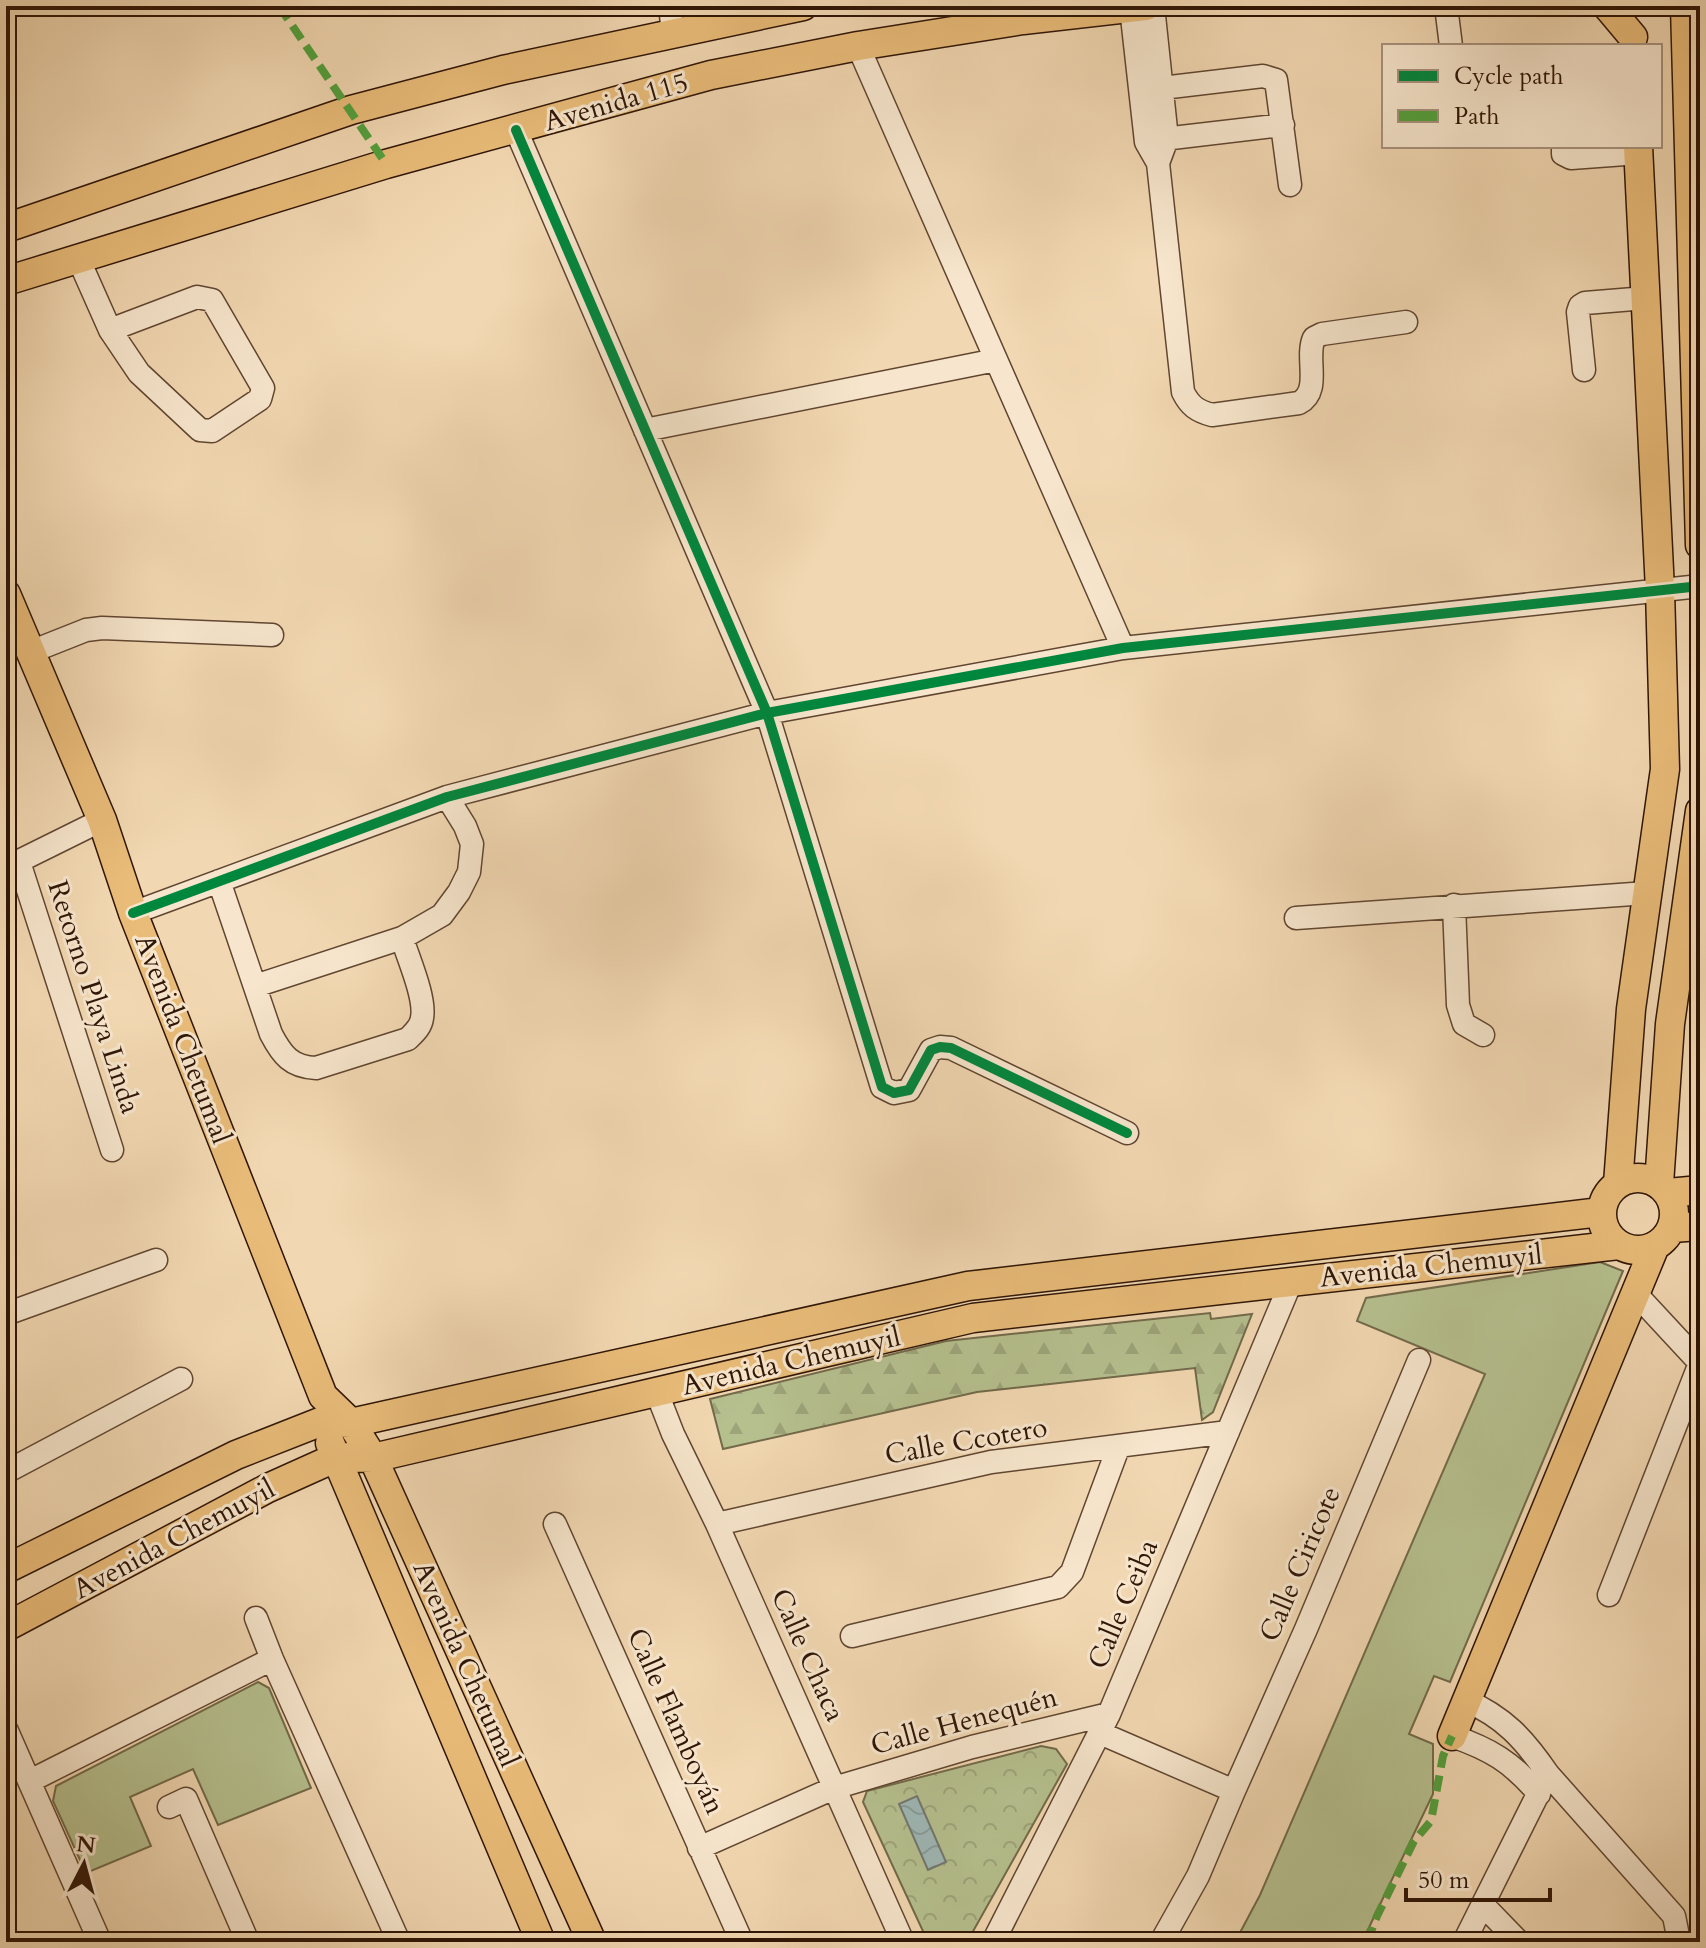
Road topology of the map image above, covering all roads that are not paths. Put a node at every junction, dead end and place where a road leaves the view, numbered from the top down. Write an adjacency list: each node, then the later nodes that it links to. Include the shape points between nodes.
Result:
1 (1446, 6): 10 (street)
2 (1607, 6): 9 (main road)
3 (1632, 6): 9 (main road)
4 (1685, 6): 29 (main road)
5 (1143, 7): 11 (main road, Avenida 115); 12 (street); 15 (street)
6 (788, 8): 7 (main road, Avenida 115)
7 (737, 13): 8 (main road, Avenida 115)
8 (672, 20): 19 (main road, Avenida 115, via 351,110)
9 (1633, 42)
10 (1451, 44)
11 (858, 46): 14 (main road, Avenida 115, via 711,75); 26 (street)
12 (1162, 88): 13 (street, via 1271,77 1278,84); 15 (street)
13 (1283, 125): 15 (street); 18 (street)
14 (516, 130): 20 (main road, Avenida 115); 28 (street)
15 (1157, 140): 24 (street, via 1188,404 1212,415 1299,403 1312,388 1314,338)
16 (1563, 148): 17 (street, via 1571,158)
17 (1638, 150): 23 (main road)
18 (1290, 185)
19 (6, 228)
20 (78, 258): 21 (main road, Avenida 115); 25 (street)
21 (19, 276): 22 (main road)
22 (6, 291)
23 (1646, 298): 27 (street, via 1580,306); 31 (main road)
24 (1406, 322)
25 (110, 330): 25 (street, via 139,373 200,430 212,431 260,399 263,388 212,300 197,297)
26 (996, 360): 28 (street); 34 (street)
27 (1584, 370)
28 (645, 430): 36 (street)
29 (1700, 545)
30 (1700, 586): 31 (street)
31 (1660, 590): 34 (street); 42 (main road, via 1665,769)
32 (6, 594): 35 (main road, Avenida Chetumal)
33 (272, 635): 35 (street, via 102,628)
34 (1123, 648): 36 (street)
35 (33, 651): 39 (main road, Avenida Chetumal)
36 (767, 713): 37 (street); 49 (street, via 882,1087 894,1093 909,1090 931,1050 951,1048)
37 (447, 797): 41 (street); 46 (street, via 472,844 469,872 442,915)
38 (1700, 811): 52 (main road, via 1670,1024)
39 (102, 820): 40 (street); 44 (main road, Avenida Chetumal)
40 (12, 865): 50 (street, Retorno Playa Linda)
41 (219, 881): 44 (street); 47 (street)
42 (1647, 893): 43 (street); 51 (main road, via 1631,1009)
43 (1454, 905): 45 (street); 48 (street, via 1458,1005 1464,1024)
44 (133, 913): 68 (main road, Avenida Chetumal)
45 (1296, 918)
46 (402, 938): 47 (street); 47 (street, via 422,1006 422,1020 408,1039 304,1068 282,1054)
47 (255, 986)
48 (1483, 1035)
49 (1127, 1133)
50 (112, 1150)
51 (1618, 1184): 52 (main road, via 1639,1178); 54 (main road)
52 (1664, 1189): 53 (main road); 56 (main road, via 1673,1204)
53 (1700, 1190)
54 (1601, 1212): 57 (main road, via 1606,1231); 60 (main road, Avenida Chemuyil)
55 (1700, 1226): 56 (main road)
56 (1664, 1237): 57 (main road, via 1643,1250); 61 (main road)
57 (1619, 1245): 59 (main road, Avenida Chemuyil)
58 (156, 1260): 62 (street)
59 (1291, 1282): 63 (main road, Avenida Chemuyil); 70 (street, Calle Ceiba)
60 (968, 1286): 63 (street); 69 (main road, Avenida Chemuyil)
61 (1636, 1294): 65 (street); 83 (main road)
62 (6, 1314)
63 (973, 1318): 67 (main road, Avenida Chemuyil)
64 (1419, 1360): 90 (street, Calle Ciricote)
65 (1700, 1363): 78 (street)
66 (181, 1379): 74 (street)
67 (657, 1393): 73 (main road, Avenida Chemuyil); 76 (street, Calle Chaca)
68 (322, 1409): 69 (main road, Avenida Chetumal); 72 (main road, Avenida Chetumal); 77 (main road, Avenida Chemuyil)
69 (351, 1423): 73 (main road, Avenida Chetumal)
70 (1228, 1432): 71 (street, Calle Ccotero); 84 (street, Calle Ceiba)
71 (1118, 1448): 76 (street, Calle Ccotero, via 991,1462); 81 (street, via 1066,1582)
72 (337, 1457): 73 (main road, Avenida Chemuyil); 80 (main road, Avenida Chemuyil); 97 (main road, Avenida Chetumal)
73 (373, 1458): 98 (main road, Avenida Chetumal)
74 (6, 1472)
75 (555, 1524): 92 (street, Calle Flamboyán)
76 (717, 1524): 89 (street, Calle Chaca)
77 (6, 1569)
78 (1609, 1595)
79 (256, 1618): 82 (street)
80 (6, 1627)
81 (852, 1636)
82 (272, 1659): 87 (street); 96 (street)
83 (1465, 1700): 86 (main road); 88 (street, via 1514,1730)
84 (1104, 1724): 89 (street, Calle Henequén, via 972,1747); 90 (street); 101 (street, Calle Ceiba)
85 (7, 1731): 87 (street)
86 (1452, 1736): 88 (street, via 1482,1746)
87 (30, 1781): 94 (street)
88 (1544, 1784): 93 (street); 105 (street, via 1674,1916)
89 (834, 1788): 92 (street, Calle Henequén); 100 (street, Calle Chaca)
90 (1234, 1791): 102 (street, Calle Ciricote, via 1198,1876)
91 (169, 1807): 95 (street, via 186,1799)
92 (699, 1848): 99 (street, Calle Flamboyán)
93 (1484, 1906): 103 (street); 104 (street)
94 (100, 1942)
95 (248, 1942)
96 (399, 1942)
97 (541, 1942)
98 (592, 1942)
99 (742, 1942)
100 (903, 1942)
101 (993, 1942)
102 (1161, 1942)
103 (1464, 1942)
104 (1519, 1942)
105 (1673, 1942)

